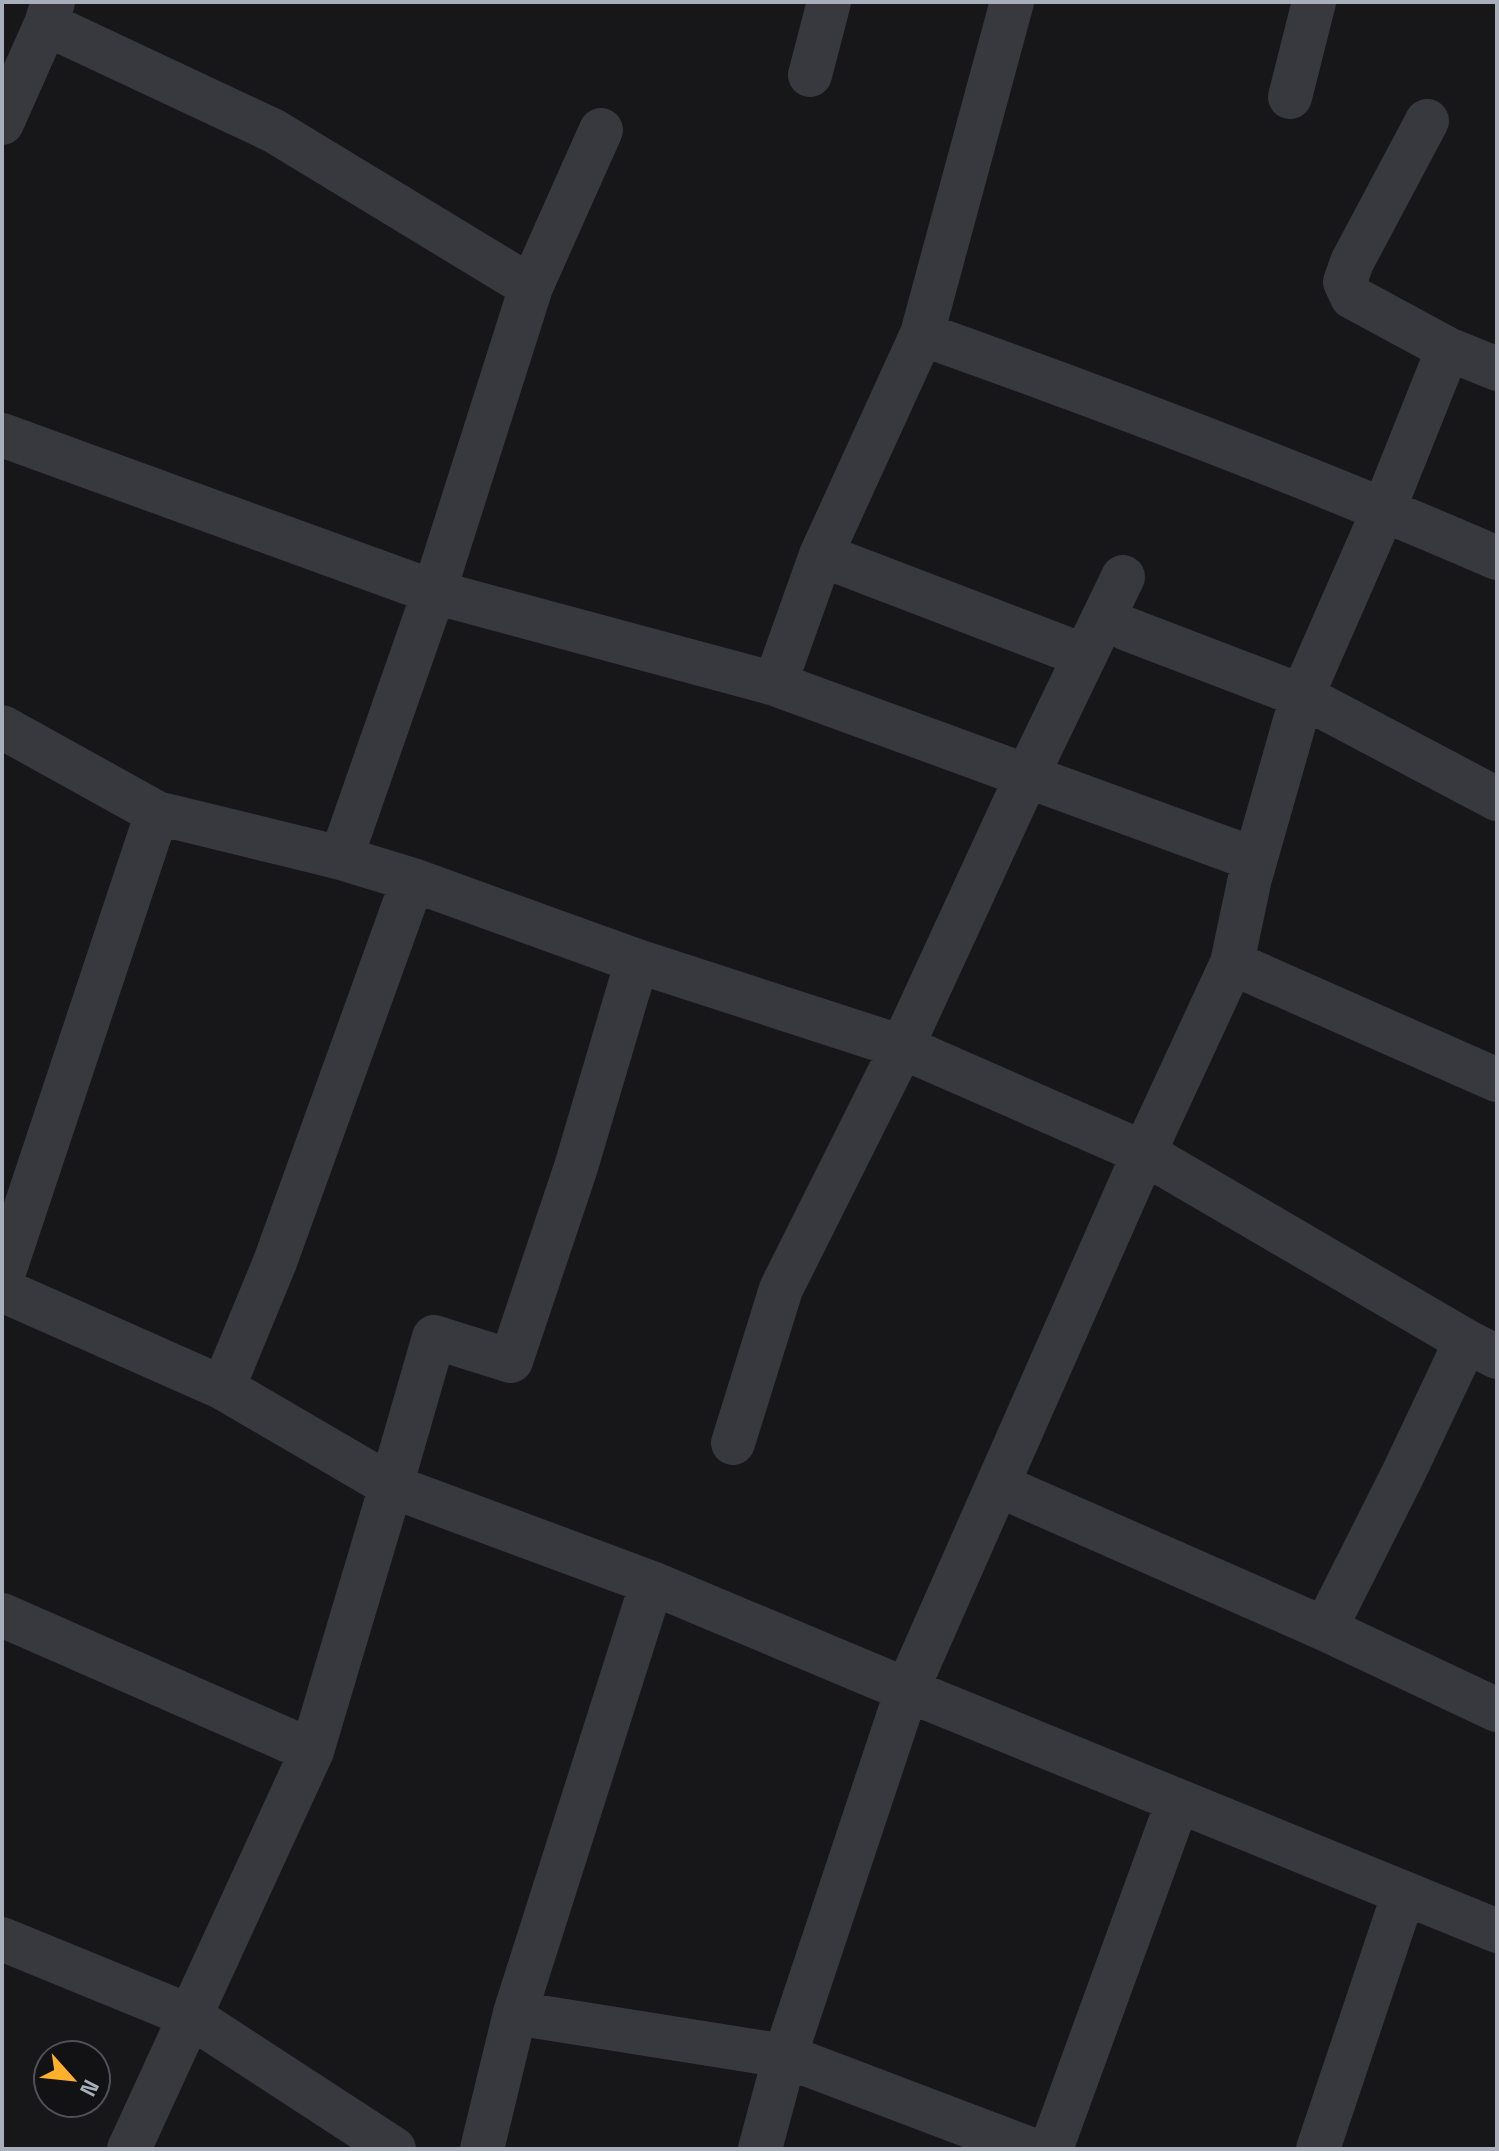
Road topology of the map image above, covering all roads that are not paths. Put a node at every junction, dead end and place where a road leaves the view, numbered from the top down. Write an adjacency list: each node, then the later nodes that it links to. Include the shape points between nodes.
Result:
1 (829, 2): 5 (street)
2 (1012, 2): 11 (street)
3 (1314, 2): 6 (street)
4 (49, 13): 8 (street); 10 (street, via 274,131)
5 (810, 75)
6 (1290, 97)
7 (1427, 121): 12 (street, via 1345,282 1352,297)
8 (2, 123)
9 (601, 130): 10 (street)
10 (531, 287): 19 (street)
11 (922, 334): 15 (street); 16 (street)
12 (1448, 349): 13 (street); 15 (street)
13 (1497, 369)
14 (2, 435): 19 (street)
15 (1384, 509): 17 (street); 23 (street)
16 (821, 555): 21 (street); 22 (street)
17 (1497, 558)
18 (1123, 577): 21 (street)
19 (434, 592): 22 (street); 28 (street)
20 (1127, 629): 23 (street)
21 (1085, 656): 25 (street)
22 (775, 684): 25 (street)
23 (1302, 696): 26 (street); 29 (street)
24 (2, 727): 27 (street)
25 (1027, 776): 29 (street, via 1254,859); 33 (street)
26 (1497, 799)
27 (157, 813): 28 (street); 36 (street)
28 (341, 858): 30 (street)
29 (1251, 875): 32 (street)
30 (413, 880): 31 (street); 39 (street, via 275,1262)
31 (637, 961): 33 (street); 42 (street, via 511,1361 434,1337)
32 (1232, 963): 34 (street); 35 (street)
33 (902, 1047): 35 (street); 40 (street, via 781,1289)
34 (1497, 1080)
35 (1144, 1153): 38 (street); 41 (street)
36 (2, 1278)
37 (2, 1290): 39 (street)
38 (1481, 1349): 45 (street, via 1404,1472)
39 (223, 1388): 42 (street)
40 (733, 1443)
41 (998, 1485): 45 (street); 46 (street)
42 (391, 1486): 43 (street); 48 (street)
43 (652, 1583): 46 (street); 53 (street)
44 (2, 1615): 48 (street)
45 (1325, 1629): 47 (street)
46 (907, 1690): 49 (street); 55 (street)
47 (1497, 1710)
48 (312, 1751): 54 (street)
49 (1178, 1801): 50 (street); 61 (street)
50 (1404, 1893): 51 (street); 62 (street)
51 (1497, 1931)
52 (2, 1939): 54 (street)
53 (515, 2013): 55 (street); 58 (street)
54 (190, 2016): 56 (street); 57 (street)
55 (785, 2056): 59 (street); 60 (street)
56 (129, 2149)
57 (394, 2149)
58 (482, 2149)
59 (760, 2149)
60 (1030, 2149)
61 (1051, 2149)
62 (1318, 2149)

